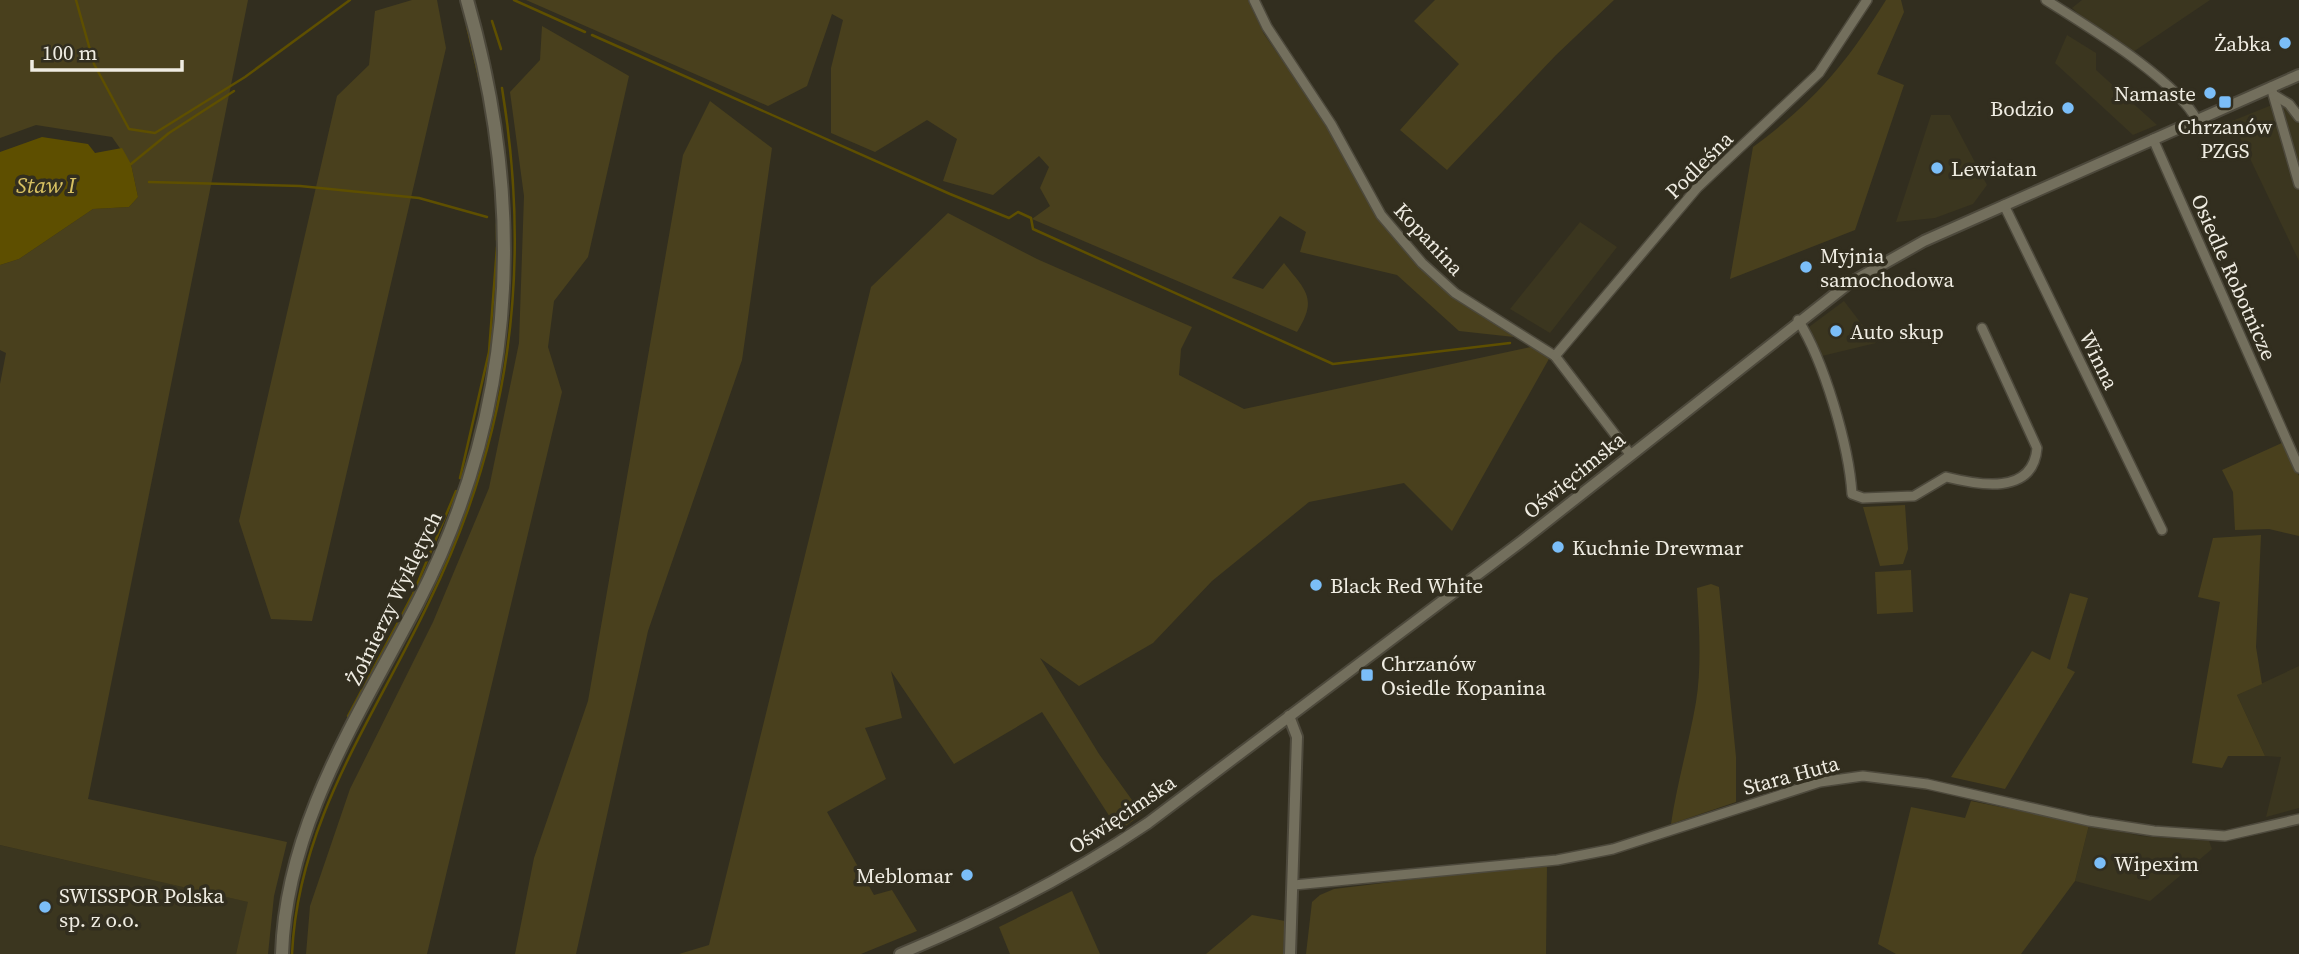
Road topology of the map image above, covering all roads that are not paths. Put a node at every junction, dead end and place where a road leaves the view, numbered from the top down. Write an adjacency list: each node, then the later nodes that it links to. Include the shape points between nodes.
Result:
1 (467, 0): 21 (main road, Żołnierzy Wyklętych, via 492,102 504,196 502,312 490,396 468,480 438,559 310,816 293,870)
2 (1254, 0): 14 (street, Kopanina, via 1381,215 1455,293)
3 (1867, 0): 14 (street, Podleśna, via 1819,73 1697,188)
4 (2046, 0): 8 (street, via 2150,73 2188,104)
5 (2299, 75): 6 (street, Oświęcimska)
6 (2273, 91): 7 (street); 8 (street, Oświęcimska); 10 (street)
7 (2299, 117)
8 (2197, 120): 9 (street, Oświęcimska)
9 (2153, 139): 11 (street, Oświęcimska); 16 (street, Osiedle Robotnicze)
10 (2299, 184)
11 (2004, 205): 12 (street, Oświęcimska, via 1877,266); 17 (street, Winna)
12 (1798, 320): 13 (street, via 1814,351 1838,422 1852,494 1863,498 1914,496 1946,477 2000,485 2028,472 2037,448); 15 (street, Oświęcimska)
13 (1982, 328)
14 (1555, 356): 15 (street, Kopanina)
15 (1630, 454): 18 (street, Oświęcimska)
16 (2299, 468)
17 (2162, 530)
18 (1289, 716): 20 (street, via 1297,737); 22 (street, Oświęcimska, via 1098,857 1003,908)
19 (2299, 819): 20 (street, Stara Huta, via 2225,836 2154,831 2089,821 1941,786 1855,777 1820,782 1613,849 1557,860)
20 (1294, 885): 23 (street)
21 (282, 954)
22 (900, 954)
23 (1290, 954)

